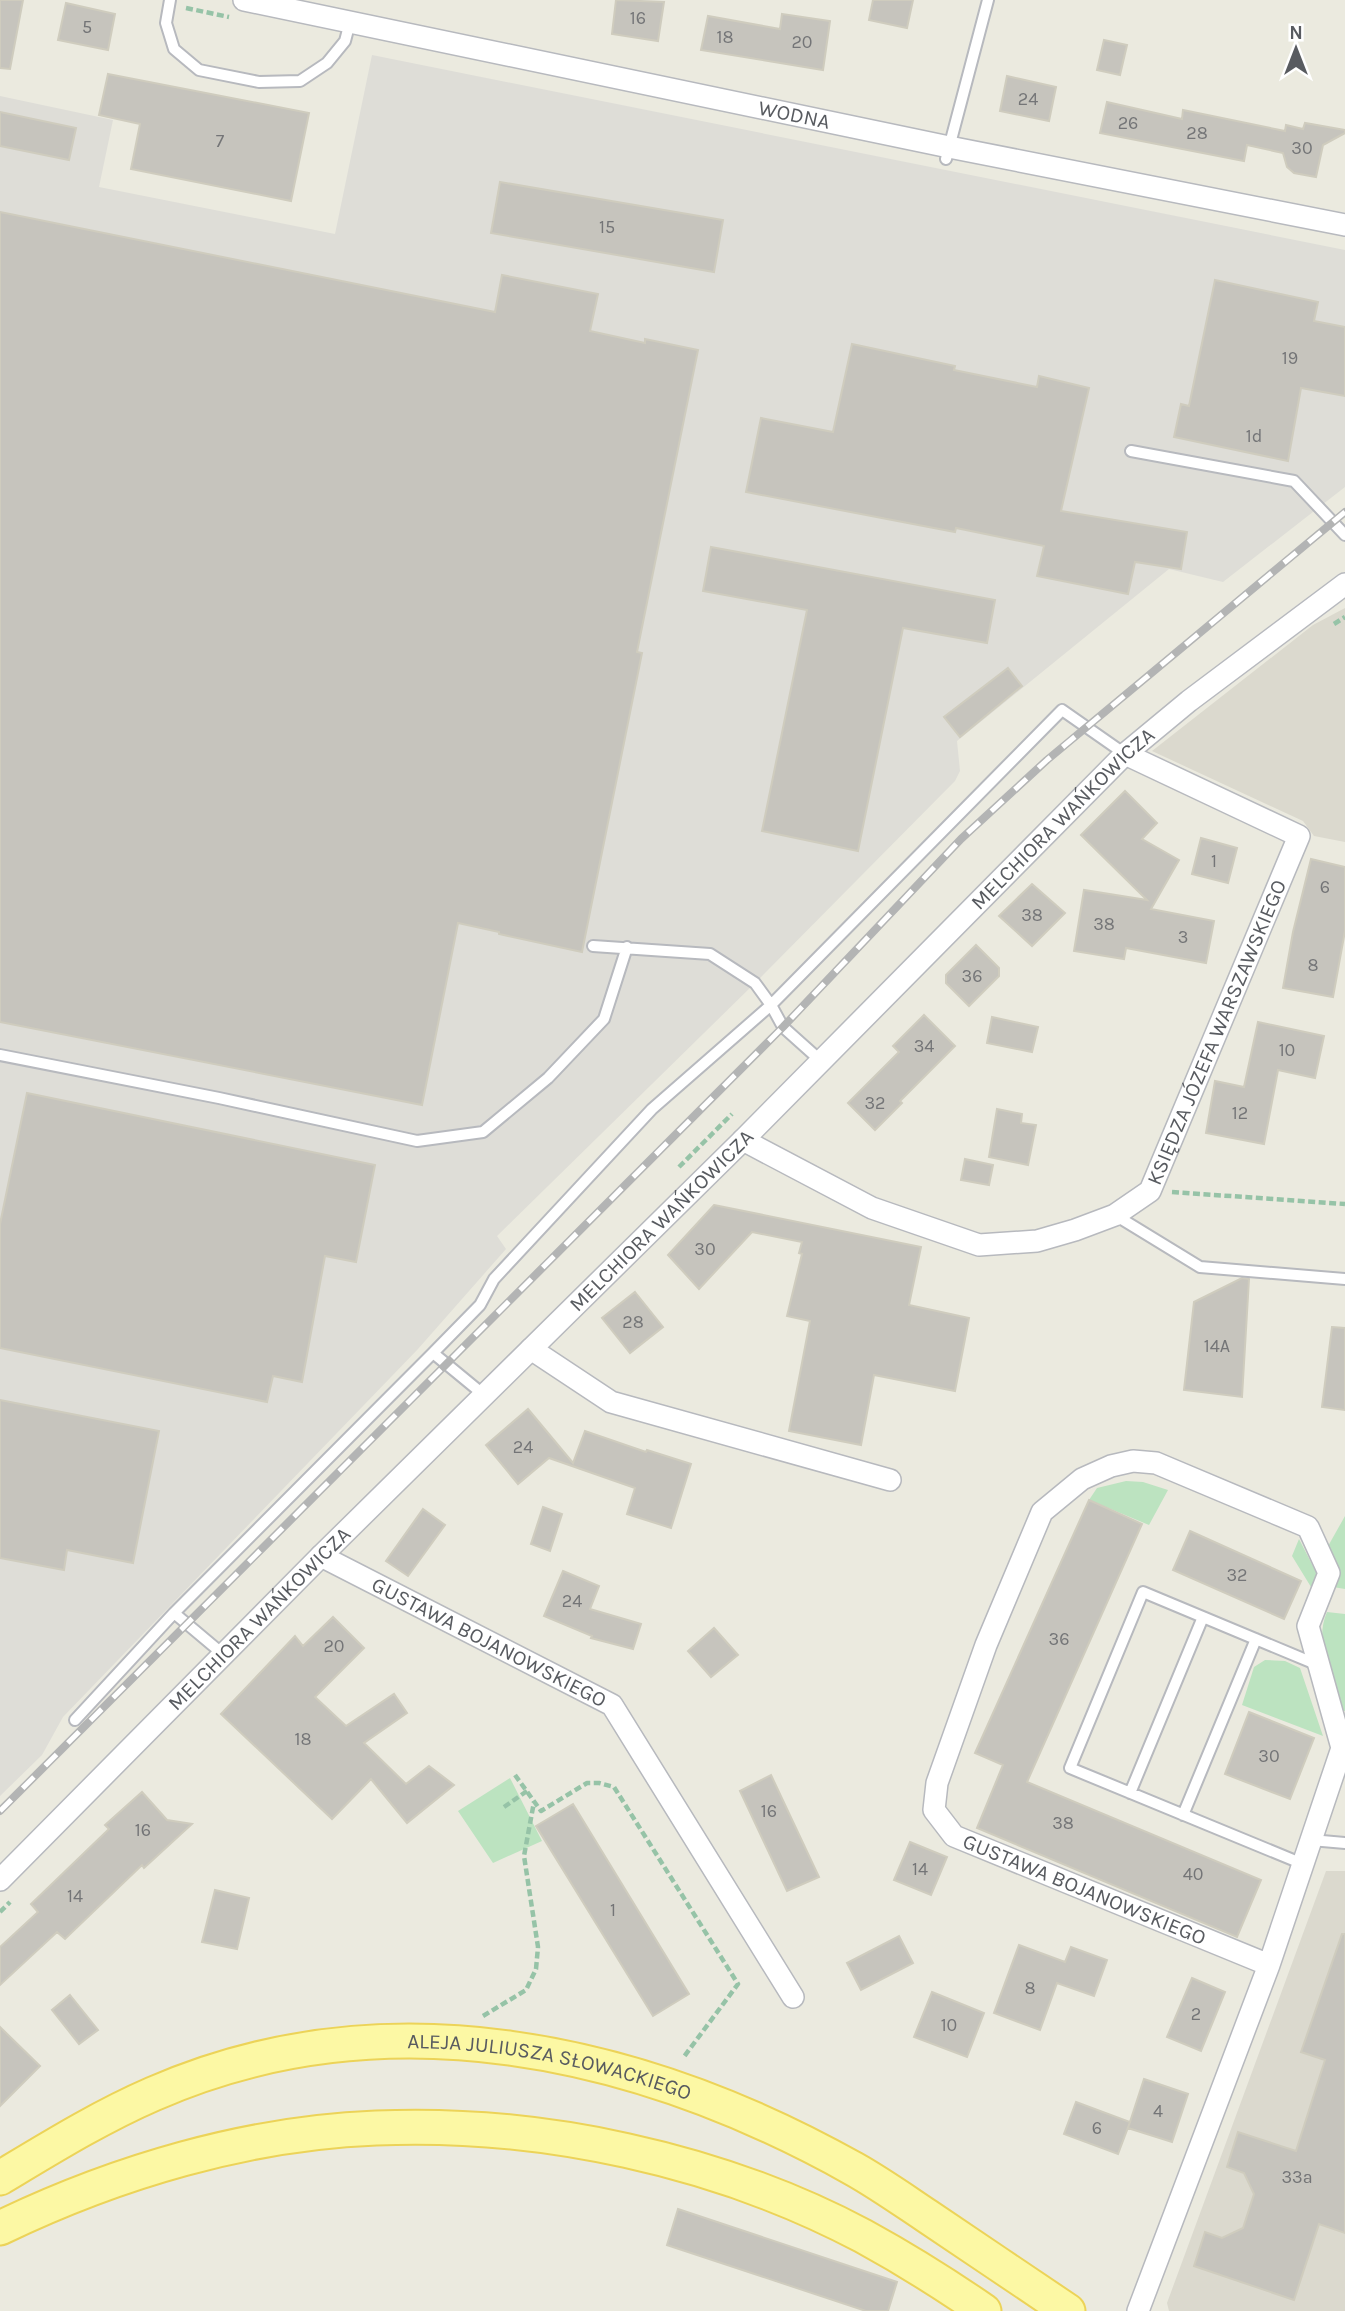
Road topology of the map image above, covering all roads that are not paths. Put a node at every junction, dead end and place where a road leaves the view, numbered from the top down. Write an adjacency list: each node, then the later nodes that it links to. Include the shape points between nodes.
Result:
1 (170, 0): 4 (lane, via 166,23 174,49 199,70 259,82 300,81 327,63 345,41)
2 (244, 0): 4 (street, WODNA)
3 (988, 0): 5 (lane)
4 (350, 22): 5 (street, WODNA)
5 (948, 153): 6 (street, WODNA)
6 (1345, 225)
7 (1131, 451): 8 (lane, via 1294,481)
8 (1345, 536)
9 (1345, 584): 10 (street, MELCHIORA WAŃKOWICZA)
10 (1125, 754): 13 (lane, via 1062,710); 15 (street, MELCHIORA WAŃKOWICZA); 17 (street, KSIĘDZA JÓZEFA WARSZAWSKIEGO, via 1299,836 1150,1191)
11 (593, 946): 12 (lane)
12 (627, 947): 13 (lane, via 710,954 755,983); 14 (lane, via 604,1019 548,1078 483,1132 417,1141)
13 (771, 1004): 15 (lane, via 783,1027); 20 (lane, via 652,1109 494,1279 480,1305)
14 (0, 1055)
15 (821, 1060): 16 (street, MELCHIORA WAŃKOWICZA)
16 (743, 1140): 17 (street, KSIĘDZA JÓZEFA WARSZAWSKIEGO, via 872,1208 979,1245 1037,1241); 19 (street, MELCHIORA WAŃKOWICZA)
17 (1115, 1214): 18 (lane, via 1199,1267)
18 (1345, 1279)
19 (531, 1349): 21 (street, MELCHIORA WAŃKOWICZA); 22 (street, via 611,1402)
20 (433, 1353): 21 (lane); 24 (lane)
21 (484, 1395): 23 (street, MELCHIORA WAŃKOWICZA)
22 (890, 1480)
23 (321, 1556): 27 (street, MELCHIORA WAŃKOWICZA); 37 (street, GUSTAWA BOJANOWSKIEGO, via 612,1705)
24 (174, 1613): 27 (lane); 29 (lane)
25 (1203, 1617): 26 (lane); 30 (lane); 30 (lane, via 1143,1592 1070,1768)
26 (1256, 1639): 28 (lane); 31 (lane)
27 (224, 1656): 35 (street, MELCHIORA WAŃKOWICZA)
28 (1318, 1665): 32 (street, GUSTAWA BOJANOWSKIEGO, via 1342,1748); 36 (street, GUSTAWA BOJANOWSKIEGO, via 1308,1626 1329,1573 1308,1527 1156,1464 1133,1461 1111,1466 1083,1479 1042,1512 986,1645 937,1783 934,1810 954,1836)
29 (75, 1720)
30 (1130, 1793): 31 (lane)
31 (1183, 1815): 34 (lane)
32 (1311, 1840): 33 (lane); 34 (street, GUSTAWA BOJANOWSKIEGO)
33 (1345, 1843)
34 (1303, 1864): 36 (street, GUSTAWA BOJANOWSKIEGO)
35 (0, 1880)
36 (1269, 1965): 42 (street, GUSTAWA BOJANOWSKIEGO)
37 (793, 1997)
38 (0, 2178): 41 (main road, ALEJA JULIUSZA SŁOWACKIEGO, via 98,2120 154,2093 220,2070 305,2050 357,2044 486,2044 638,2075 763,2122 856,2170)
39 (0, 2228): 40 (main road, via 97,2186 215,2151 295,2136 376,2128 491,2132 602,2145 733,2181 861,2235)
40 (984, 2311)
41 (1068, 2311)
42 (1138, 2311)

